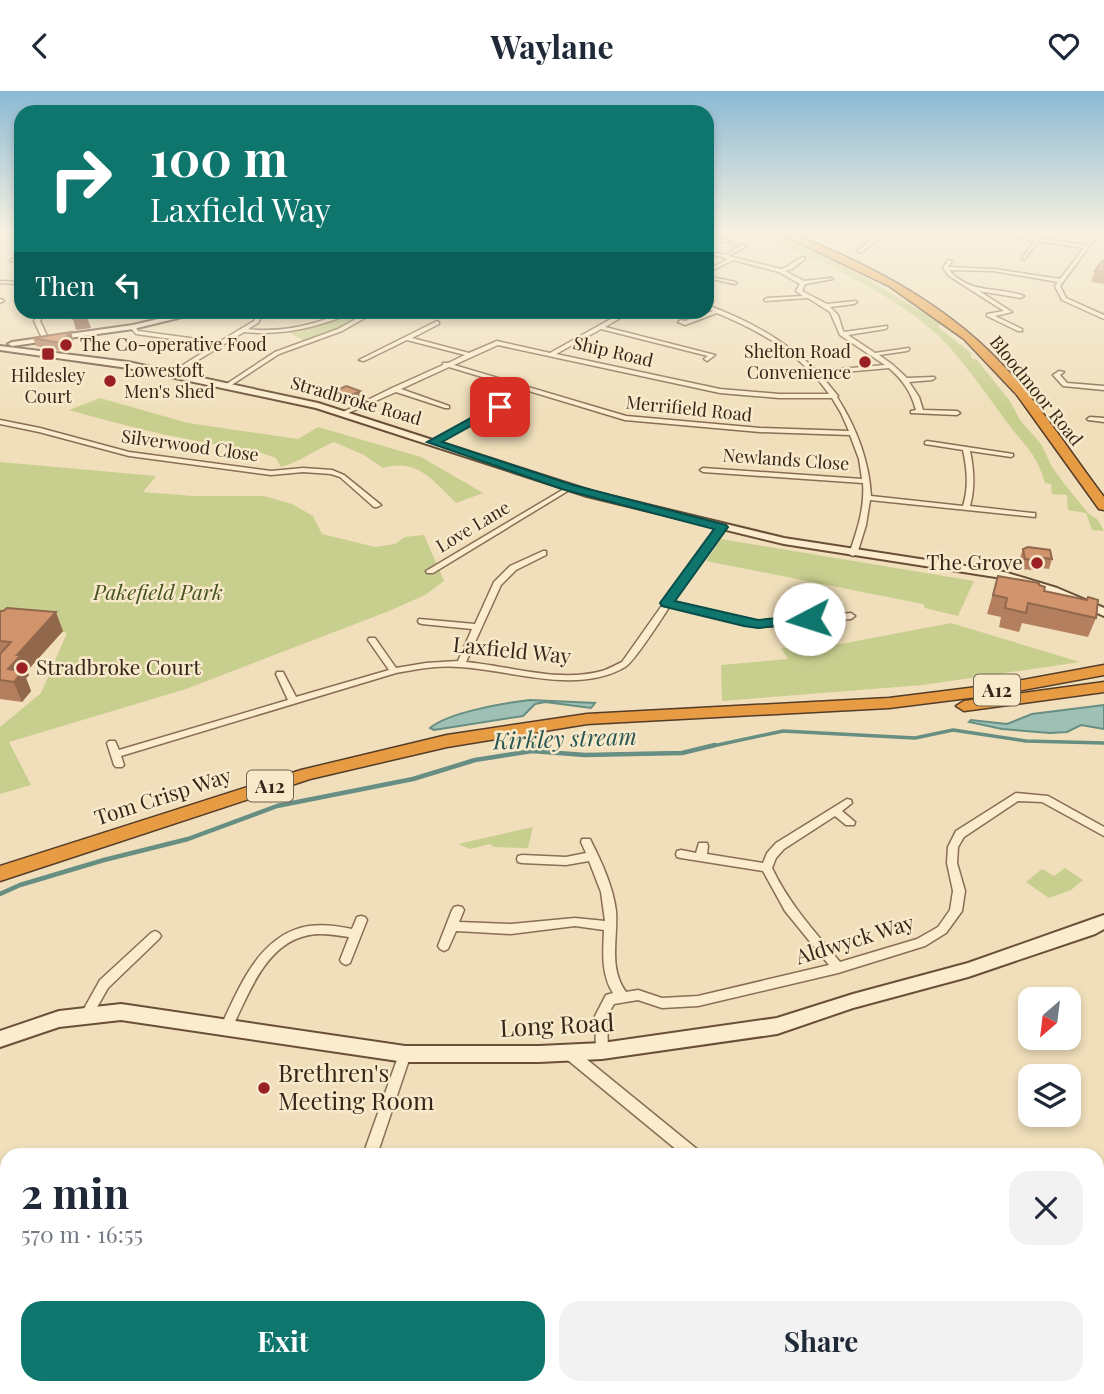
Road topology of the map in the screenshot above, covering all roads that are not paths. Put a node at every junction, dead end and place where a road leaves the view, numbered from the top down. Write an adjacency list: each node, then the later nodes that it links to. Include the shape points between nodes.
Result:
1 (802, 293): 7 (street)
2 (905, 293): 70 (highway, Bloodmoor Road, via 957,328 1007,378)
3 (979, 293): 28 (street, via 1009,312 989,315)
4 (1001, 293): 6 (street)
5 (1059, 293): 14 (street)
6 (1021, 296)
7 (807, 297): 8 (street); 10 (street)
8 (767, 300)
9 (854, 302): 10 (street)
10 (825, 306): 29 (street)
11 (714, 310): 12 (street)
12 (718, 311): 13 (street); 43 (street, via 769,334)
13 (714, 312)
14 (1104, 317)
15 (38, 319): 31 (street)
16 (168, 319): 24 (main road)
17 (258, 319): 27 (street)
18 (329, 319): 27 (street, via 294,330)
19 (360, 319): 47 (street, via 277,353)
20 (614, 319): 25 (street)
21 (697, 319): 23 (street)
22 (437, 323): 30 (street)
23 (686, 323)
24 (133, 327): 31 (main road); 32 (street, via 136,332)
25 (599, 327): 35 (street); 38 (street)
26 (885, 327): 29 (street)
27 (243, 330): 32 (street)
28 (1020, 330)
29 (842, 334): 37 (street)
30 (407, 338): 36 (street); 39 (street)
31 (43, 344): 33 (main road, Stradbroke Road); 44 (main road, Stradbroke Road)
32 (220, 344): 44 (street)
33 (0, 347)
34 (907, 349): 37 (street)
35 (552, 353): 36 (street, Ship Road, via 497,343); 50 (street, Ship Road, via 720,391)
36 (467, 354): 40 (street, Ship Road)
37 (876, 354): 41 (street)
38 (711, 355)
39 (362, 360)
40 (445, 364): 49 (street, Ship Road); 58 (street, Merrifield Road, via 625,418)
41 (891, 366): 43 (street); 46 (street)
42 (1051, 369): 48 (street, via 1065,385)
43 (817, 373): 50 (street)
44 (172, 374): 47 (main road, Stradbroke Road)
45 (932, 379): 46 (street)
46 (907, 380): 54 (street, via 915,393 917,412)
47 (228, 385): 53 (main road, Stradbroke Road)
48 (1104, 388)
49 (394, 389): 51 (street); 53 (street, Ship Road)
50 (835, 396): 58 (street)
51 (447, 407)
52 (500, 407): 59 (street)
53 (344, 413): 59 (main road, Stradbroke Road)
54 (957, 413)
55 (1103, 417): 56 (street)
56 (1090, 419)
57 (0, 422): 66 (street, Silverwood Close, via 129,453 271,474 332,472)
58 (853, 433): 64 (street)
59 (432, 442): 65 (main road, Stradbroke Road)
60 (931, 445): 61 (street)
61 (966, 449): 62 (street); 71 (street, via 971,470)
62 (1008, 453)
63 (703, 470): 64 (street, Newlands Close)
64 (866, 481): 67 (street)
65 (569, 488): 73 (main road, Stradbroke Road); 76 (street, Love Lane)
66 (370, 498): 68 (street); 69 (street, Silverwood Close)
67 (867, 498): 71 (street); 75 (street)
68 (359, 502)
69 (377, 505)
70 (1104, 506)
71 (967, 507): 72 (street)
72 (1026, 515)
73 (722, 527): 75 (main road, Stradbroke Road); 77 (street, Laxfield Way)
74 (526, 549): 81 (street, via 540,554 513,568 497,584)
75 (853, 554): 78 (main road, Stradbroke Road, via 1004,576)
76 (430, 571)
77 (667, 603): 79 (street, via 758,624); 83 (street, Laxfield Way, via 625,664 607,673 564,677)
78 (1104, 612)
79 (850, 616)
80 (422, 621): 81 (street)
81 (476, 627): 83 (street)
82 (372, 640): 85 (street)
83 (461, 664): 85 (street, Laxfield Way, via 427,663)
84 (1104, 670): 89 (highway, A12, via 889,703 628,716)
85 (394, 671): 88 (street, Laxfield Way)
86 (280, 674): 88 (street)
87 (1104, 687): 89 (highway, A12, via 930,709)
88 (293, 701): 91 (street, Laxfield Way)
89 (548, 726): 102 (highway, Tom Crisp Way / A12, via 447,741 307,774)
90 (112, 743): 91 (street)
91 (116, 754): 92 (street)
92 (119, 765)
93 (847, 803): 94 (street)
94 (835, 811): 95 (street); 101 (street, via 780,846)
95 (850, 822)
96 (1104, 832): 112 (street, Aldwyck Way, via 1044,799 1016,797 956,840 952,863 959,891 956,911 942,930 922,943)
97 (586, 842): 99 (street)
98 (681, 854): 101 (street, via 702,852)
99 (593, 856): 100 (street, via 566,862); 107 (street, via 607,892)
100 (523, 859)
101 (766, 867): 112 (street, via 796,917)
102 (0, 874)
103 (458, 910): 106 (street)
104 (361, 920): 108 (street)
105 (1104, 922): 117 (main road, Long Road, via 968,970 777,1026)
106 (452, 926): 107 (street, via 511,929 575,922); 110 (street)
107 (608, 926): 113 (street, via 608,960 615,988)
108 (355, 934): 111 (street); 115 (street, via 324,929 281,942 258,965)
109 (155, 936): 114 (street, via 104,984)
110 (444, 946)
111 (346, 960)
112 (838, 968): 113 (street, Aldwyck Way, via 698,1001 662,1003 638,995)
113 (622, 996): 117 (street, via 610,999 602,1009)
114 (87, 1014): 115 (main road, Long Road, via 121,1012); 116 (main road, Long Road)
115 (226, 1028): 119 (main road, Long Road)
116 (0, 1039)
117 (602, 1051): 118 (main road, Long Road)
118 (569, 1053): 119 (main road, Long Road); 121 (street)
119 (405, 1054): 120 (street)
120 (372, 1148)
121 (684, 1148)

